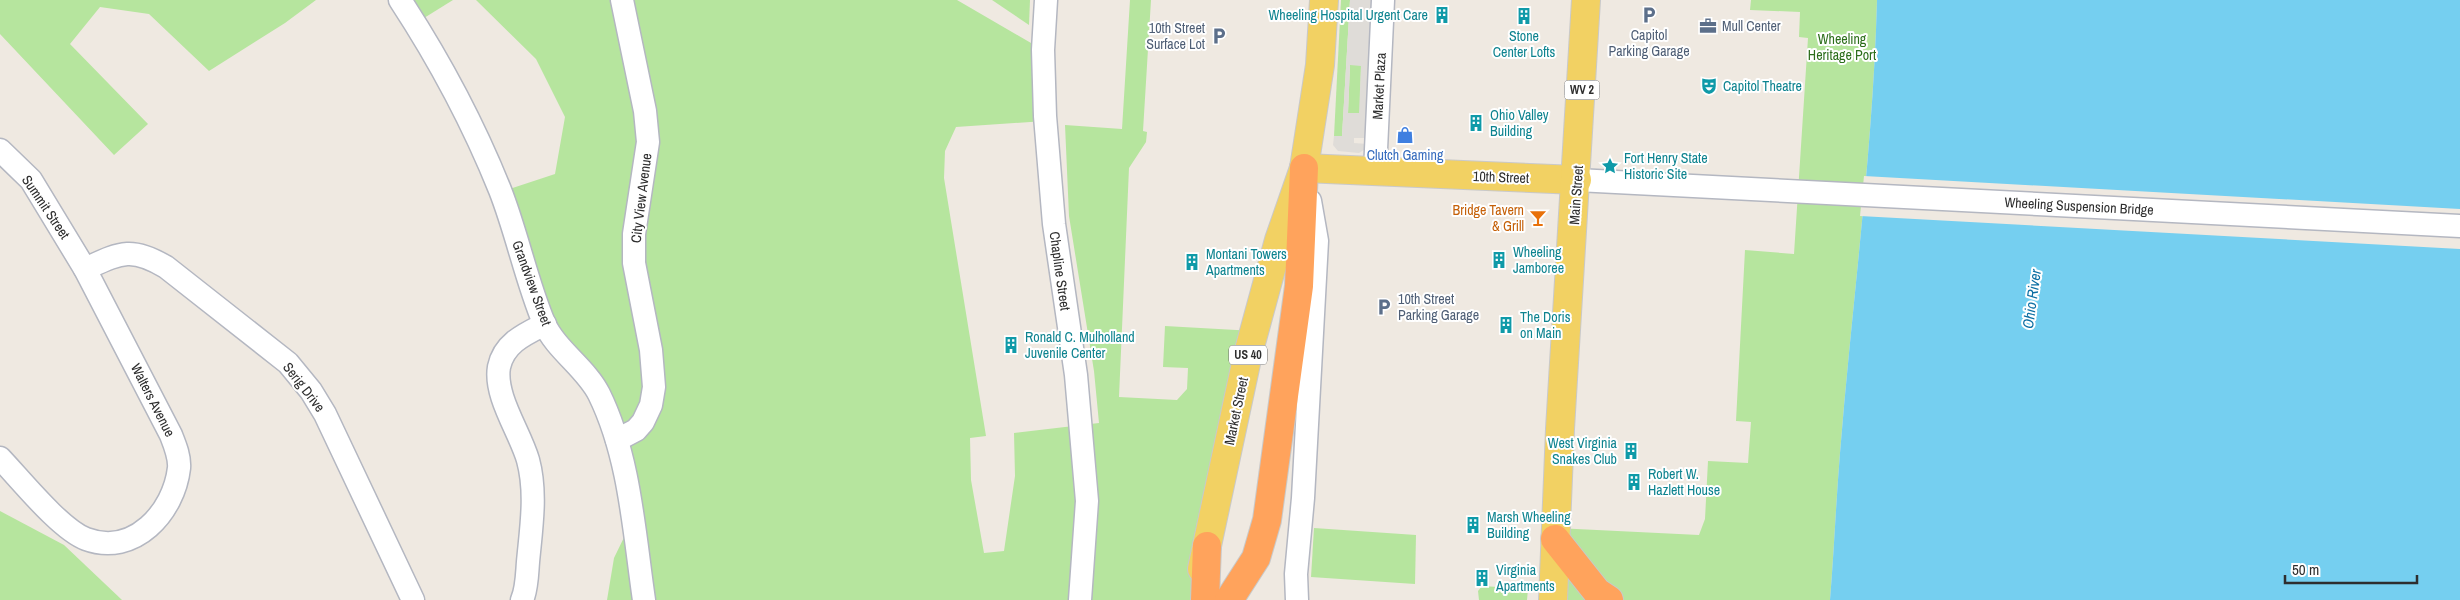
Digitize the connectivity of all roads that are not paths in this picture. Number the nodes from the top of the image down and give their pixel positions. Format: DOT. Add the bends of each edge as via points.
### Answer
graph roads {
  1 [pos="400,0"];
  2 [pos="622,0"];
  3 [pos="1046,0"];
  4 [pos="1324,0"];
  5 [pos="1383,0"];
  6 [pos="1586,0"];
  7 [pos="0,150"];
  8 [pos="1304,168"];
  9 [pos="1375,171"];
  10 [pos="1577,180"];
  11 [pos="1698,186"];
  12 [pos="2460,226"];
  13 [pos="85,269"];
  14 [pos="545,324"];
  15 [pos="617,440"];
  16 [pos="0,458"];
  17 [pos="1556,539"];
  18 [pos="1207,546"];
  19 [pos="413,600"];
  20 [pos="522,600"];
  21 [pos="644,600"];
  22 [pos="1080,600"];
  23 [pos="1196,600"];
  24 [pos="1205,600"];
  25 [pos="1229,600"];
  26 [pos="1297,600"];
  27 [pos="1553,600"];
  28 [pos="1609,600"];
  1 -- 14 [label="street, Grandview Street" via="432,49 471,120 500,192"];
  2 -- 15 [label="street, City View Avenue" via="648,142 634,254 651,350 654,387 651,405 643,422 636,430"];
  3 -- 22 [label="street, Chapline Street" via="1045,116 1054,224 1076,375 1087,501"];
  4 -- 8 [label="main road, Market Street" via="1320,65"];
  5 -- 9 [label="street, Market Plaza"];
  6 -- 10 [label="main road, Main Street / WV 2"];
  7 -- 13 [label="street, Summit Street" via="31,180"];
  8 -- 9 [label="main road, 10th Street"];
  8 -- 18 [label="main road, Market Street / US 40" via="1279,240 1248,354"];
  8 -- 25 [label="highway" via="1299,286 1267,520 1256,558"];
  8 -- 26 [label="street, Market Street" via="1317,241"];
  9 -- 10 [label="main road, 10th Street"];
  10 -- 11 [label="street, 10th Street"];
  10 -- 17 [label="main road, Main Street"];
  11 -- 12 [label="street, Wheeling Suspension Bridge"];
  13 -- 16 [label="street, Walters Avenue" via="176,448 179,467 173,495 159,518 144,532 126,540 105,543 86,539 68,528"];
  13 -- 19 [label="street, Serig Drive" via="114,256 131,253 147,256 166,267 288,363 325,414"];
  14 -- 15 [label="street, Grandview Street" via="598,392"];
  14 -- 20 [label="street" via="507,348 500,367 499,386 528,459 532,480 533,514"];
  15 -- 21 [label="street, Grandview Street" via="629,496"];
  17 -- 27 [label="main road, Main Street"];
  17 -- 28 [label="highway" via="1597,592"];
  18 -- 23 [label="main road, Market Street / US 40"];
  18 -- 24 [label="highway"];
}
